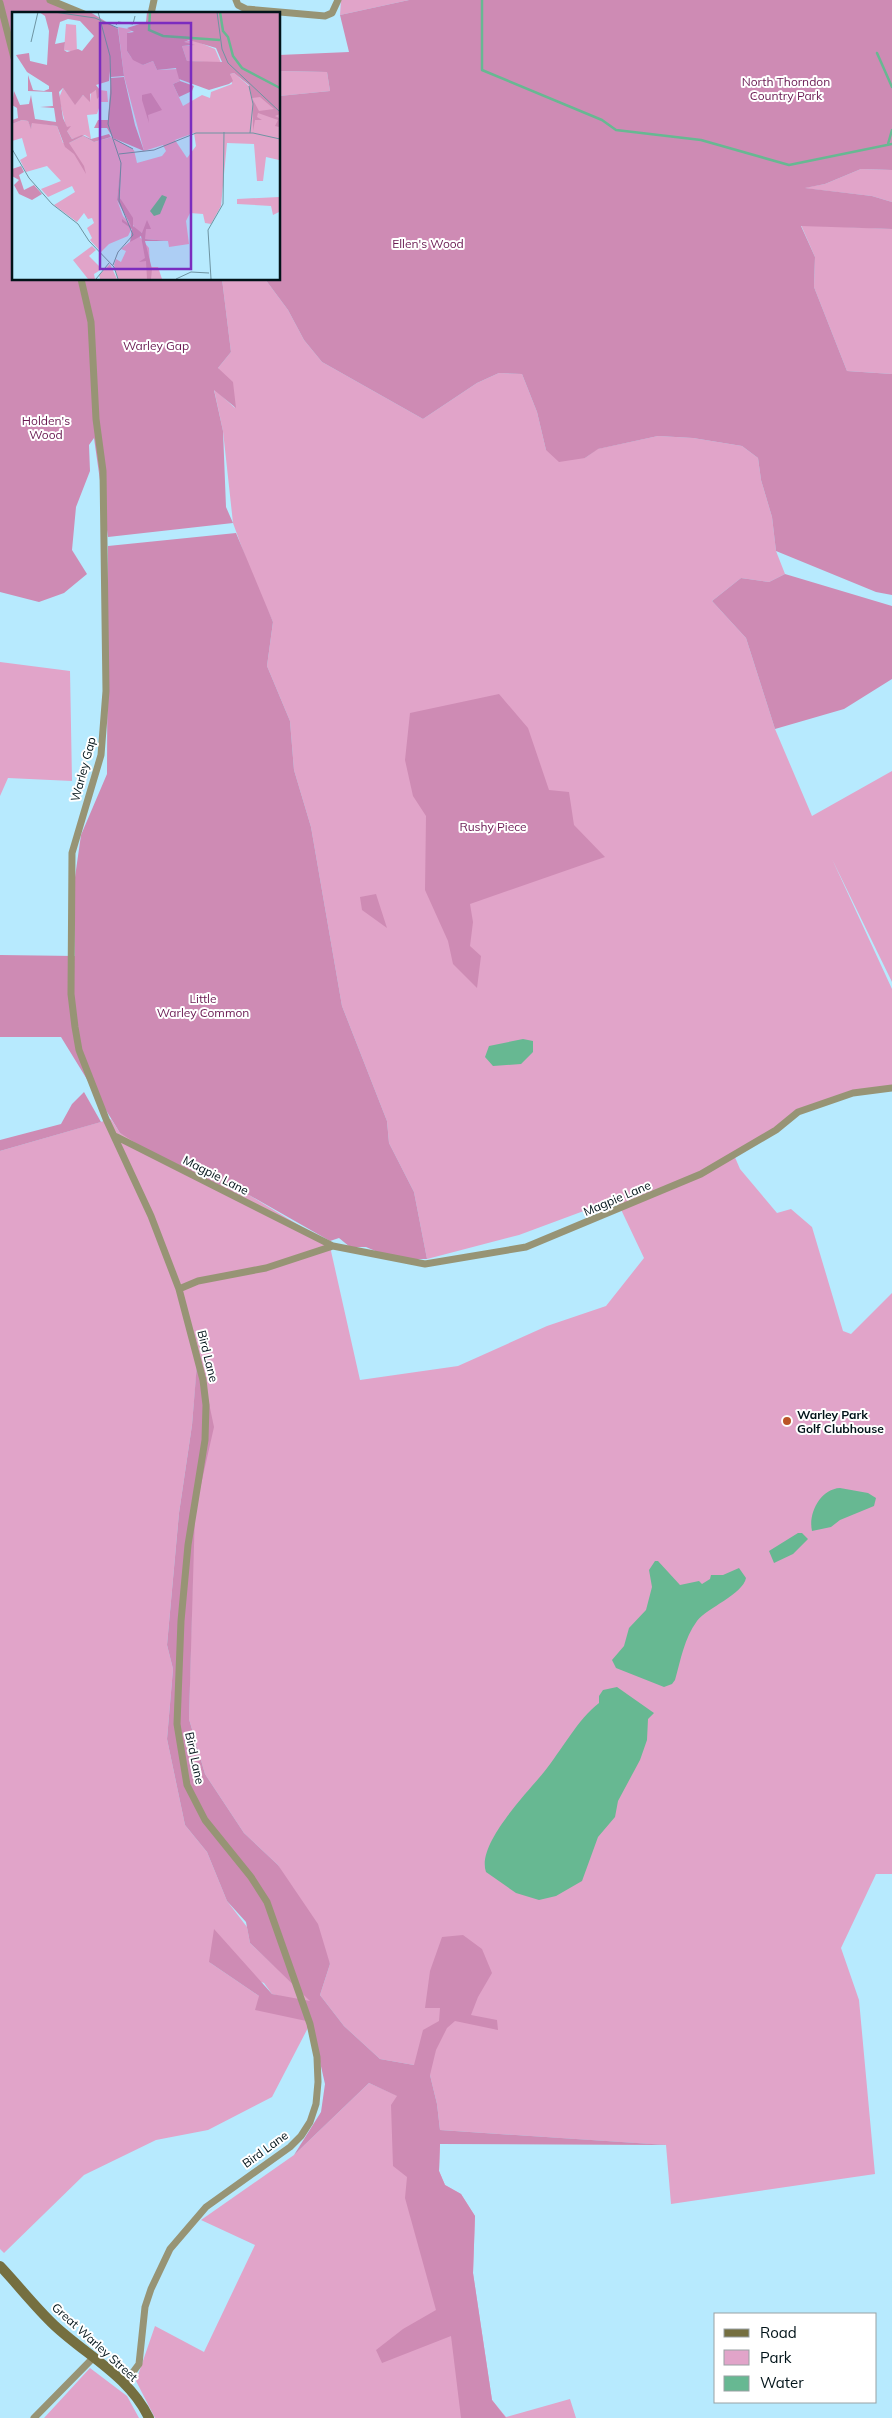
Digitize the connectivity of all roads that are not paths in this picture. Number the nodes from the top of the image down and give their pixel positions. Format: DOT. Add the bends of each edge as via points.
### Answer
graph roads {
  1 [pos="50,0"];
  2 [pos="236,0"];
  3 [pos="338,0"];
  4 [pos="0,3"];
  5 [pos="79,12"];
  6 [pos="273,12"];
  7 [pos="280,13"];
  8 [pos="12,50"];
  9 [pos="82,280"];
  10 [pos="892,1088"];
  11 [pos="116,1137"];
  12 [pos="333,1246"];
  13 [pos="179,1289"];
  14 [pos="0,2266"];
  15 [pos="94,2357"];
  16 [pos="125,2383"];
  17 [pos="34,2418"];
  18 [pos="149,2418"];
  1 -- 5 [label="street"];
  2 -- 6 [label="street" via="246,10"];
  3 -- 7 [label="street" via="332,13 326,16"];
  4 -- 8 [label="street"];
  9 -- 11 [label="street, Warley Gap" via="90,322 103,471 106,691 101,755 72,853 71,994 79,1050"];
  10 -- 12 [label="street, Magpie Lane" via="853,1092 798,1112 776,1130 701,1174 526,1247 425,1264"];
  11 -- 12 [label="street, Magpie Lane"];
  11 -- 13 [label="street, Bird Lane"];
  12 -- 13 [label="street, Magpie Lane" via="266,1268 198,1281"];
  13 -- 16 [label="street, Bird Lane" via="203,1380 206,1405 205,1440 188,1545 181,1621 177,1724 182,1756 187,1784 205,1820 251,1877 275,1919 310,2024 318,2082 316,2104 301,2136 206,2208 170,2249 146,2307 139,2364"];
  14 -- 15 [label="main road, Great Warley Street" via="55,2325"];
  15 -- 16 [label="main road, Great Warley Street"];
  15 -- 17 [label="street"];
  16 -- 18 [label="main road, Great Warley Street"];
}
